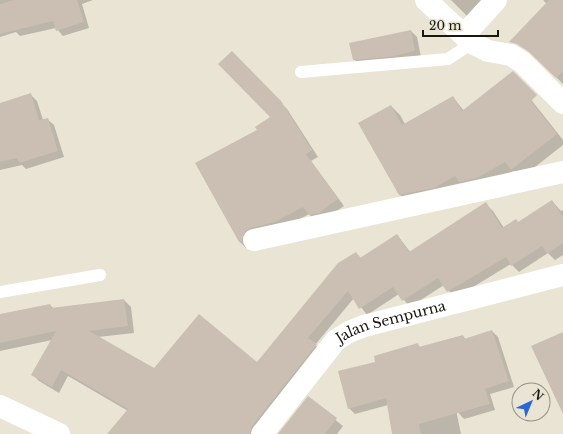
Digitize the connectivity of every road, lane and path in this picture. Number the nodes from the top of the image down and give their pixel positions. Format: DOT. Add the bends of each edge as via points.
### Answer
graph roads {
  1 [pos="426,0"];
  2 [pos="496,0"];
  3 [pos="468,39"];
  4 [pos="301,72"];
  5 [pos="563,103"];
  6 [pos="563,172"];
  7 [pos="254,240"];
  8 [pos="100,275"];
  9 [pos="563,275"];
  10 [pos="0,292"];
  11 [pos="0,406"];
  12 [pos="46,432"];
  13 [pos="262,434"];
  1 -- 3 [label="street"];
  2 -- 3 [label="street"];
  3 -- 4 [label="lane" via="448,59"];
  3 -- 5 [label="street" via="488,51 511,55 522,62"];
  6 -- 7 [label="street"];
  8 -- 10 [label="lane"];
  9 -- 13 [label="street, Jalan Sempurna" via="348,332 336,340"];
  11 -- 12 [label="street"];
}
